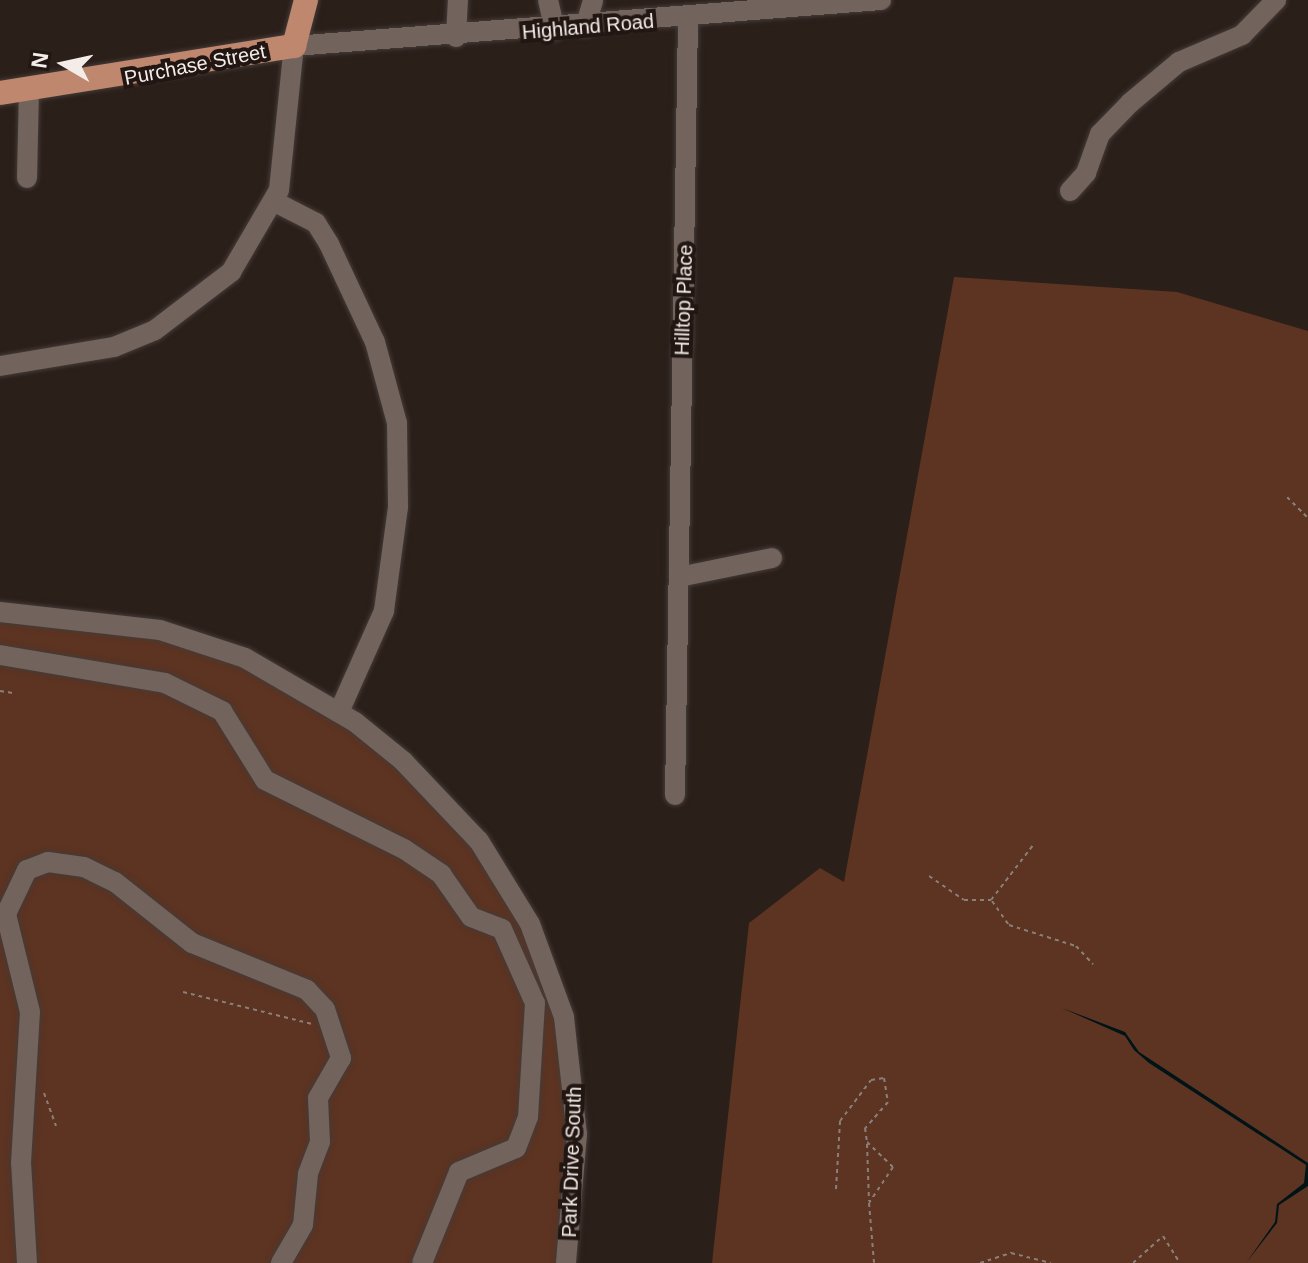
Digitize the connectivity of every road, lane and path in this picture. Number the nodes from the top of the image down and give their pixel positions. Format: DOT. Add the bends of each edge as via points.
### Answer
graph roads {
  1 [pos="306,0"];
  2 [pos="458,0"];
  3 [pos="548,0"];
  4 [pos="593,0"];
  5 [pos="881,0"];
  6 [pos="1276,0"];
  7 [pos="798,4"];
  8 [pos="688,17"];
  9 [pos="585,27"];
  10 [pos="555,30"];
  11 [pos="456,37"];
  12 [pos="294,46"];
  13 [pos="29,91"];
  14 [pos="0,93"];
  15 [pos="27,178"];
  16 [pos="1070,191"];
  17 [pos="275,202"];
  18 [pos="0,366"];
  19 [pos="1287,497"];
  20 [pos="1308,518"];
  21 [pos="772,558"];
  22 [pos="679,580"];
  23 [pos="0,612"];
  24 [pos="0,655"];
  25 [pos="0,691"];
  26 [pos="13,693"];
  27 [pos="339,712"];
  28 [pos="675,795"];
  29 [pos="1034,844"];
  30 [pos="929,876"];
  31 [pos="991,900"];
  32 [pos="1093,964"];
  33 [pos="183,992"];
  34 [pos="326,1028"];
  35 [pos="867,1142"];
  36 [pos="836,1189"];
  37 [pos="869,1203"];
  38 [pos="27,1263"];
  39 [pos="281,1263"];
  40 [pos="422,1263"];
  41 [pos="566,1263"];
  42 [pos="874,1263"];
  43 [pos="980,1263"];
  44 [pos="1050,1263"];
  45 [pos="1133,1263"];
  46 [pos="1180,1263"];
  1 -- 12 [label="main road"];
  2 -- 11 [label="street"];
  3 -- 10 [label="street"];
  4 -- 9 [label="street"];
  5 -- 7 [label="street, Highland Road"];
  6 -- 16 [label="street" via="1242,35 1179,62 1130,103 1100,134 1086,173"];
  7 -- 8 [label="street, Highland Road"];
  8 -- 9 [label="street, Highland Road"];
  8 -- 22 [label="street, Hilltop Place"];
  9 -- 10 [label="street, Highland Road"];
  10 -- 11 [label="street, Highland Road"];
  11 -- 12 [label="street, Highland Road"];
  12 -- 13 [label="main road, Purchase Street"];
  12 -- 17 [label="street"];
  13 -- 14 [label="main road, Purchase Street"];
  13 -- 15 [label="street"];
  17 -- 18 [label="street" via="231,272 155,330 80,357"];
  17 -- 27 [label="street" via="316,223 329,244 375,342 397,423 398,507 384,611"];
  19 -- 20 [label="path"];
  21 -- 22 [label="street"];
  22 -- 28 [label="street, Hilltop Place"];
  23 -- 27 [label="street, Park Drive South" via="111,621 204,642"];
  24 -- 40 [label="street" via="132,675 210,704 236,726 265,780 404,849 441,874 471,917 502,929 535,1003 528,1117 516,1148 459,1172"];
  25 -- 26 [label="path"];
  27 -- 41 [label="street, Park Drive South" via="403,761 479,841 545,961 574,1069"];
  29 -- 31 [label="path"];
  30 -- 31 [label="path" via="964,900"];
  31 -- 32 [label="path" via="1009,925 1076,946"];
  33 -- 34 [label="path"];
  35 -- 36 [label="path" via="869,1120 888,1102 879,1076 840,1121"];
  35 -- 37 [label="path"];
  35 -- 37 [label="path" via="893,1167"];
  37 -- 42 [label="path"];
  38 -- 39 [label="street" via="21,1163 30,1012 6,914 27,870 48,862 84,867 115,882 192,943 307,990 325,1009 341,1058 318,1098 320,1142 308,1174 303,1225"];
  43 -- 44 [label="path" via="1011,1253"];
  45 -- 46 [label="path" via="1163,1236"];
}
